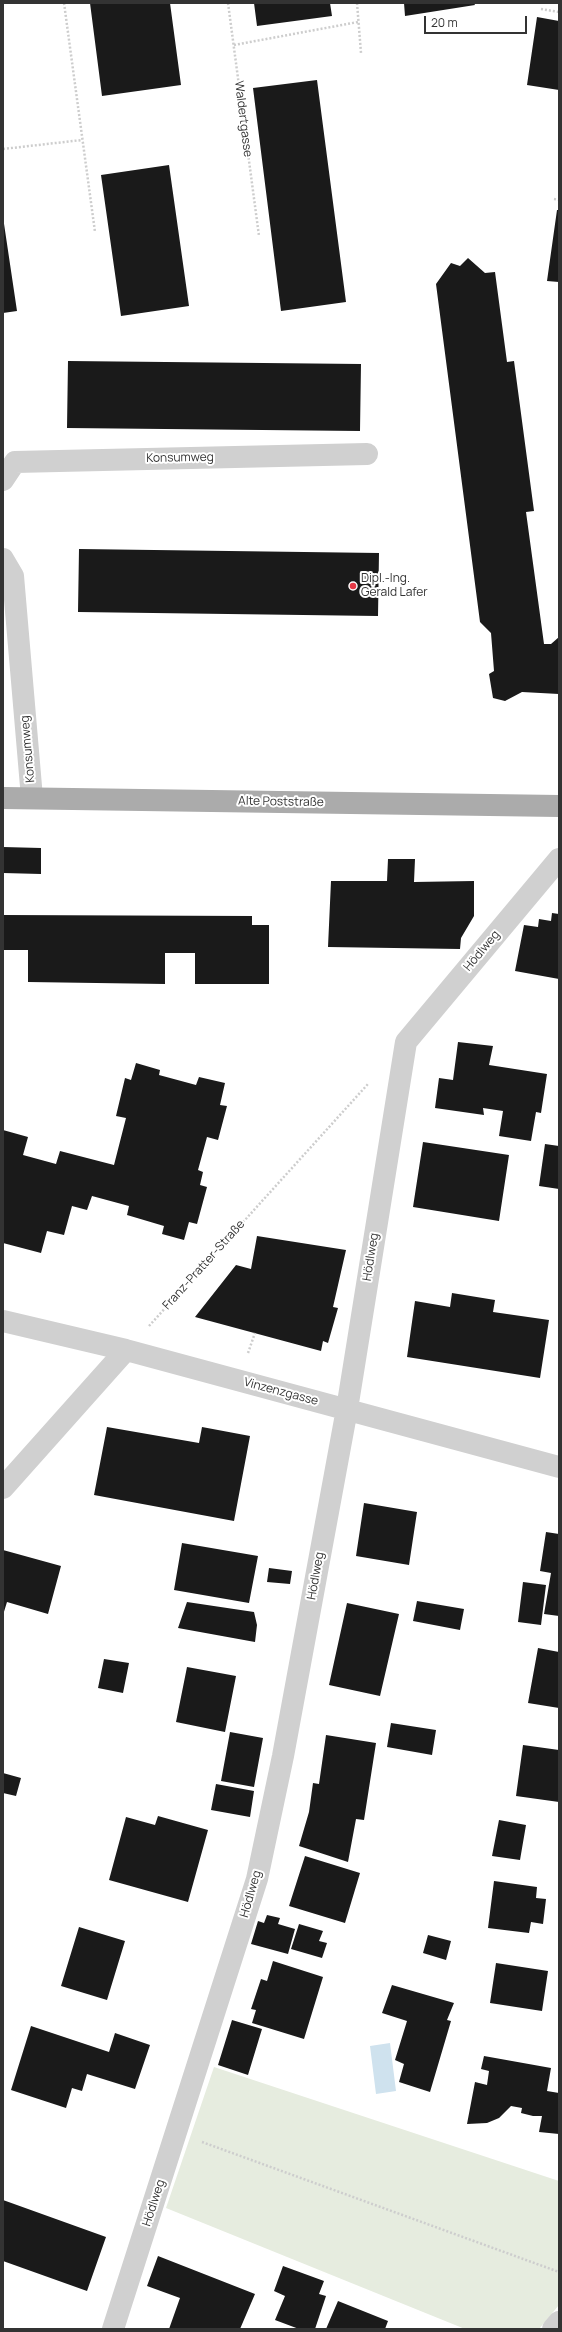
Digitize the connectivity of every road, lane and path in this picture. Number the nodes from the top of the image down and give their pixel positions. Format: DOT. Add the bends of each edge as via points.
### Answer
graph roads {
  1 [pos="64,3"];
  2 [pos="228,3"];
  3 [pos="357,3"];
  4 [pos="541,9"];
  5 [pos="559,12"];
  6 [pos="358,22"];
  7 [pos="234,45"];
  8 [pos="361,53"];
  9 [pos="82,140"];
  10 [pos="3,149"];
  11 [pos="554,199"];
  12 [pos="559,200"];
  13 [pos="95,232"];
  14 [pos="258,236"];
  15 [pos="367,454"];
  16 [pos="3,480"];
  17 [pos="3,559"];
  18 [pos="3,798"];
  19 [pos="32,798"];
  20 [pos="559,806"];
  21 [pos="559,858"];
  22 [pos="369,1083"];
  23 [pos="3,1320"];
  24 [pos="126,1350"];
  25 [pos="347,1409"];
  26 [pos="559,1466"];
  27 [pos="3,1488"];
  28 [pos="177,2133"];
  29 [pos="559,2272"];
  30 [pos="559,2322"];
  31 [pos="113,2329"];
  32 [pos="553,2329"];
  1 -- 9 [label="path"];
  2 -- 7 [label="path, Waldertgasse"];
  3 -- 6 [label="path"];
  4 -- 5 [label="path"];
  6 -- 7 [label="path"];
  6 -- 8 [label="path"];
  7 -- 14 [label="path, Waldertgasse"];
  9 -- 10 [label="path"];
  9 -- 13 [label="path"];
  11 -- 12 [label="path"];
  15 -- 16 [label="street, Konsumweg" via="15,462"];
  17 -- 19 [label="street, Konsumweg" via="13,576"];
  18 -- 19 [label="main road, Alte Poststraße"];
  19 -- 20 [label="main road, Alte Poststraße"];
  21 -- 25 [label="street, Hödlweg" via="406,1042"];
  22 -- 24 [label="path, Franz-Pratter-Straße"];
  23 -- 24 [label="street, Vinzenzgasse"];
  24 -- 25 [label="street, Vinzenzgasse"];
  24 -- 27 [label="street"];
  25 -- 26 [label="street, Vinzenzgasse"];
  25 -- 28 [label="street, Hödlweg" via="283,1756 257,1879"];
  28 -- 29 [label="path"];
  28 -- 31 [label="street, Hödlweg"];
  30 -- 32 [label="street"];
}
